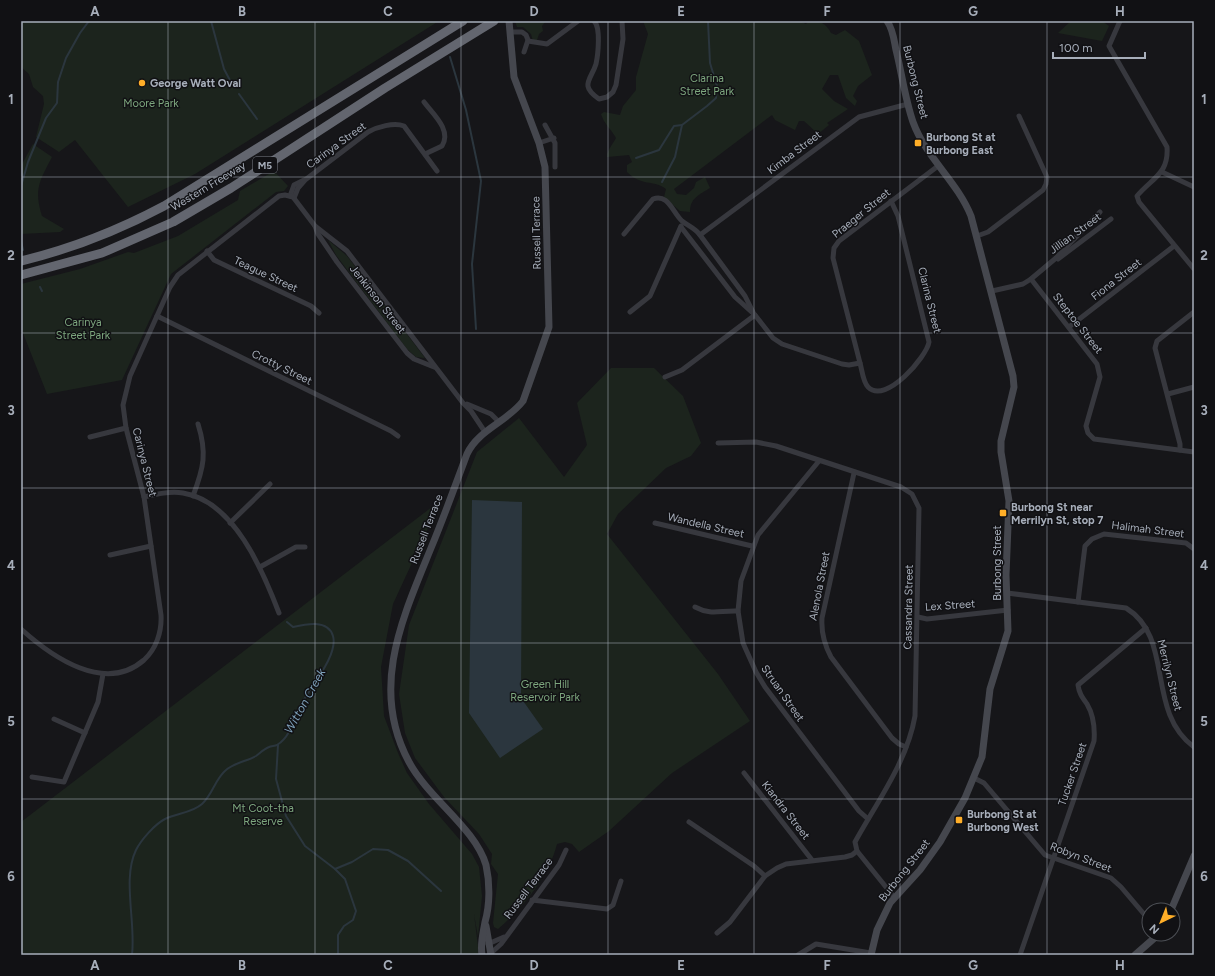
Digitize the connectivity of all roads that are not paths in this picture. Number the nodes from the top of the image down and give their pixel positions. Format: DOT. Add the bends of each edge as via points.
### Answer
graph roads {
  1 [pos="463,21"];
  2 [pos="494,21"];
  3 [pos="509,21"];
  4 [pos="578,21"];
  5 [pos="594,21"];
  6 [pos="622,21"];
  7 [pos="887,21"];
  8 [pos="1120,21"];
  9 [pos="511,32"];
  10 [pos="528,41"];
  11 [pos="524,52"];
  12 [pos="424,102"];
  13 [pos="908,104"];
  14 [pos="1019,116"];
  15 [pos="545,125"];
  16 [pos="554,138"];
  17 [pos="539,143"];
  18 [pos="425,154"];
  19 [pos="938,166"];
  20 [pos="555,167"];
  21 [pos="437,171"];
  22 [pos="1162,172"];
  23 [pos="1194,187"];
  24 [pos="292,197"];
  25 [pos="891,201"];
  26 [pos="1100,212"];
  27 [pos="1111,219"];
  28 [pos="682,224"];
  29 [pos="315,226"];
  30 [pos="624,234"];
  31 [pos="700,235"];
  32 [pos="978,236"];
  33 [pos="1174,246"];
  34 [pos="207,251"];
  35 [pos="21,261"];
  36 [pos="1051,262"];
  37 [pos="1194,269"];
  38 [pos="21,275"];
  39 [pos="1031,279"];
  40 [pos="992,292"];
  41 [pos="630,312"];
  42 [pos="1194,312"];
  43 [pos="319,313"];
  44 [pos="755,315"];
  45 [pos="157,316"];
  46 [pos="1069,328"];
  47 [pos="860,363"];
  48 [pos="438,370"];
  49 [pos="665,377"];
  50 [pos="1194,387"];
  51 [pos="1168,394"];
  52 [pos="457,396"];
  53 [pos="499,422"];
  54 [pos="198,424"];
  55 [pos="126,428"];
  56 [pos="485,432"];
  57 [pos="398,436"];
  58 [pos="90,437"];
  59 [pos="718,443"];
  60 [pos="1180,450"];
  61 [pos="1194,452"];
  62 [pos="819,461"];
  63 [pos="854,473"];
  64 [pos="270,484"];
  65 [pos="193,496"];
  66 [pos="144,497"];
  67 [pos="230,523"];
  68 [pos="655,523"];
  69 [pos="151,546"];
  70 [pos="752,546"];
  71 [pos="306,547"];
  72 [pos="1194,549"];
  73 [pos="110,555"];
  74 [pos="260,567"];
  75 [pos="1007,593"];
  76 [pos="1078,602"];
  77 [pos="695,607"];
  78 [pos="1008,610"];
  79 [pos="738,611"];
  80 [pos="279,613"];
  81 [pos="918,617"];
  82 [pos="1146,628"];
  83 [pos="21,630"];
  84 [pos="103,674"];
  85 [pos="54,719"];
  86 [pos="85,733"];
  87 [pos="906,747"];
  88 [pos="1194,747"];
  89 [pos="744,773"];
  90 [pos="32,777"];
  91 [pos="974,778"];
  92 [pos="868,819"];
  93 [pos="689,822"];
  94 [pos="566,850"];
  95 [pos="857,851"];
  96 [pos="1194,856"];
  97 [pos="1053,858"];
  98 [pos="812,860"];
  99 [pos="765,876"];
  100 [pos="621,881"];
  101 [pos="894,897"];
  102 [pos="532,900"];
  103 [pos="1174,902"];
  104 [pos="1141,911"];
  105 [pos="486,922"];
  106 [pos="717,933"];
  107 [pos="504,937"];
  108 [pos="1150,942"];
  109 [pos="488,944"];
  110 [pos="871,954"];
  111 [pos="487,955"];
  112 [pos="798,955"];
  113 [pos="1020,955"];
  114 [pos="1135,955"];
  1 -- 35 [label="highway, Western Freeway / M5" via="139,220 85,242"];
  2 -- 38 [label="highway, Western Freeway / M5" via="173,222 102,253"];
  3 -- 9 [label="main road, Russell Terrace"];
  4 -- 10 [label="street" via="547,44"];
  5 -- 6 [label="street" via="599,32 596,64 589,76 588,87 590,93 599,99 607,97 616,85 623,39"];
  7 -- 13 [label="main road, Burbong Street"];
  8 -- 22 [label="street" via="1109,46 1167,146 1168,157"];
  9 -- 10 [label="street" via="523,32"];
  9 -- 17 [label="main road, Russell Terrace" via="514,77"];
  10 -- 11 [label="street"];
  12 -- 18 [label="street" via="445,134 440,147"];
  13 -- 19 [label="main road, Burbong Street" via="919,136"];
  13 -- 31 [label="street, Kimba Street" via="859,117"];
  14 -- 32 [label="street" via="1047,177 1046,184 1043,190 988,232"];
  15 -- 16 [label="street"];
  16 -- 17 [label="street"];
  16 -- 20 [label="street" via="557,149"];
  17 -- 53 [label="main road, Russell Terrace" via="546,189 549,327 522,401"];
  18 -- 21 [label="street"];
  18 -- 24 [label="street, Carinya Street" via="403,126 379,127 368,132 305,180 294,185"];
  19 -- 25 [label="street, Praeger Street"];
  19 -- 32 [label="main road, Burbong Street" via="964,200"];
  22 -- 23 [label="street"];
  22 -- 33 [label="street" via="1137,196"];
  24 -- 29 [label="street, Jenkinson Street"];
  24 -- 34 [label="street, Carinya Street" via="277,197"];
  25 -- 47 [label="street, Praeger Street" via="839,241 833,252"];
  25 -- 47 [label="street, Clarina Street" via="898,216 929,344 900,381 885,390 876,391 868,387"];
  26 -- 36 [label="street, Jillian Street"];
  27 -- 36 [label="street, Jillian Street" via="1066,254"];
  28 -- 30 [label="street" via="668,203 658,198 652,200"];
  28 -- 31 [label="street" via="694,228"];
  28 -- 41 [label="street" via="650,296"];
  28 -- 44 [label="street" via="735,297"];
  29 -- 48 [label="street, Jenkinson Street" via="347,251"];
  29 -- 48 [label="street, Jenkinson Street" via="337,262 407,353"];
  31 -- 44 [label="street" via="745,296"];
  32 -- 40 [label="main road, Burbong Street"];
  33 -- 37 [label="street"];
  33 -- 46 [label="street, Fiona Street"];
  34 -- 43 [label="street, Teague Street" via="214,260 311,306"];
  34 -- 45 [label="street, Carinya Street" via="178,275"];
  36 -- 39 [label="street, Jillian Street"];
  39 -- 40 [label="street" via="1021,285"];
  39 -- 46 [label="street, Steptoe Street"];
  40 -- 75 [label="main road, Burbong Street" via="1014,387 1001,441 1009,501"];
  42 -- 51 [label="street" via="1157,341 1155,348"];
  44 -- 47 [label="street" via="772,338 782,344 844,365"];
  44 -- 49 [label="street" via="682,370"];
  45 -- 55 [label="street, Carinya Street" via="125,392 123,405"];
  45 -- 57 [label="street, Crotty Street"];
  46 -- 60 [label="street, Steptoe Street" via="1097,364 1100,377 1086,426 1088,433 1094,439"];
  48 -- 52 [label="street, Jenkinson Street"];
  50 -- 51 [label="street"];
  51 -- 60 [label="street" via="1181,445"];
  52 -- 53 [label="street, Jenkinson Street" via="469,405 492,414"];
  52 -- 56 [label="street, Jenkinson Street"];
  53 -- 56 [label="main road, Russell Terrace"];
  54 -- 65 [label="street" via="204,455"];
  55 -- 58 [label="street"];
  55 -- 66 [label="street, Carinya Street"];
  56 -- 105 [label="main road, Russell Terrace" via="466,454 406,610 393,656 390,688 396,726 408,761 428,791 472,838 483,857 489,882"];
  59 -- 62 [label="street, Cassandra Street" via="756,442"];
  60 -- 61 [label="street, Steptoe Street"];
  62 -- 63 [label="street, Cassandra Street"];
  62 -- 70 [label="street, Struan Street" via="768,521"];
  63 -- 81 [label="street, Cassandra Street" via="901,487 912,494 920,508"];
  63 -- 87 [label="street, Alenola Street" via="821,630 824,645 831,657 892,738"];
  64 -- 67 [label="street"];
  65 -- 66 [label="street" via="175,492"];
  65 -- 67 [label="street" via="213,506"];
  66 -- 69 [label="street, Carinya Street"];
  67 -- 74 [label="street"];
  68 -- 70 [label="street, Wandella Street"];
  69 -- 73 [label="street"];
  69 -- 84 [label="street, Carinya Street" via="161,615 159,635 150,653 140,662 120,672"];
  70 -- 79 [label="street, Struan Street" via="741,581"];
  71 -- 74 [label="street" via="296,547"];
  72 -- 76 [label="street, Halimah Street" via="1186,543 1104,534 1092,539 1085,546"];
  74 -- 80 [label="street"];
  75 -- 76 [label="street, Merrilyn Street"];
  75 -- 78 [label="main road, Burbong Street"];
  76 -- 82 [label="street, Merrilyn Street" via="1126,608 1136,614"];
  77 -- 79 [label="street" via="713,614"];
  78 -- 81 [label="street, Lex Street" via="927,619"];
  78 -- 91 [label="main road, Burbong Street" via="1008,631 990,689 982,756"];
  79 -- 92 [label="street, Struan Street" via="743,643 765,687 859,811"];
  81 -- 87 [label="street, Cassandra Street" via="915,716"];
  82 -- 88 [label="street, Merrilyn Street" via="1152,640 1166,708 1179,733"];
  82 -- 97 [label="street, Tucker Street" via="1078,685 1079,693 1088,706 1096,727 1094,741"];
  83 -- 84 [label="street, Carinya Street" via="66,661"];
  84 -- 86 [label="street" via="100,697"];
  85 -- 86 [label="street"];
  86 -- 90 [label="street" via="64,782"];
  87 -- 92 [label="street, Cassandra Street"];
  89 -- 98 [label="street, Kiandra Street"];
  91 -- 97 [label="street, Robyn Street" via="984,783 1044,855"];
  91 -- 101 [label="main road, Burbong Street" via="940,842 920,870"];
  92 -- 95 [label="street, Cassandra Street" via="855,842"];
  93 -- 99 [label="street"];
  94 -- 102 [label="street, Russell Terrace" via="561,862"];
  95 -- 98 [label="street" via="845,857"];
  95 -- 101 [label="street"];
  96 -- 103 [label="main road"];
  97 -- 104 [label="street, Robyn Street" via="1111,878"];
  97 -- 113 [label="street, Tucker Street"];
  98 -- 99 [label="street" via="786,864"];
  99 -- 106 [label="street" via="730,922"];
  100 -- 102 [label="street" via="613,905 607,909"];
  101 -- 110 [label="main road, Burbong Street" via="879,923"];
  102 -- 107 [label="street, Russell Terrace"];
  105 -- 109 [label="main road, Russell Terrace"];
  105 -- 111 [label="main road, Russell Terrace" via="482,936"];
  107 -- 109 [label="street, Russell Terrace"];
  107 -- 111 [label="street, Russell Terrace" via="500,945"];
  108 -- 114 [label="main road"];
  109 -- 111 [label="main road" via="484,948"];
  110 -- 112 [label="street" via="816,944"];
}
